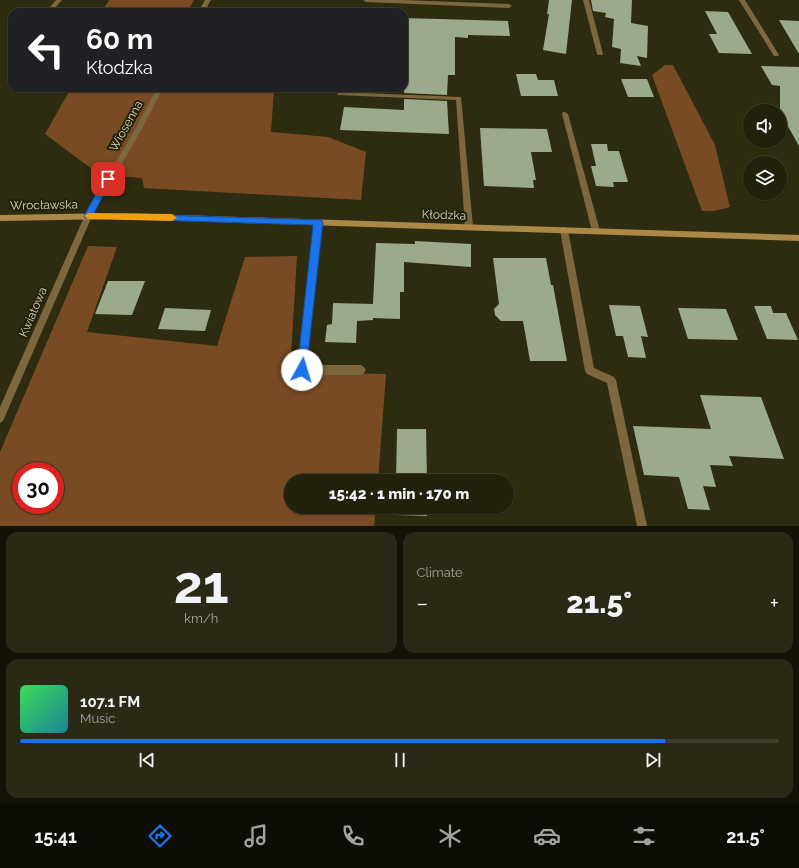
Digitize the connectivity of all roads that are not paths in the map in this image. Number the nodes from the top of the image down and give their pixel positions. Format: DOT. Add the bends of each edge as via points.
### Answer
graph roads {
  1 [pos="59,0"];
  2 [pos="366,0"];
  3 [pos="586,0"];
  4 [pos="742,0"];
  5 [pos="509,6"];
  6 [pos="53,8"];
  7 [pos="600,54"];
  8 [pos="776,55"];
  9 [pos="158,92"];
  10 [pos="340,94"];
  11 [pos="565,114"];
  12 [pos="88,216"];
  13 [pos="0,218"];
  14 [pos="318,222"];
  15 [pos="469,227"];
  16 [pos="564,230"];
  17 [pos="596,231"];
  18 [pos="799,238"];
  19 [pos="361,370"];
  20 [pos="0,418"];
  21 [pos="642,526"];
  1 -- 6 [label="street"];
  2 -- 5 [label="street"];
  3 -- 7 [label="street"];
  4 -- 8 [label="street"];
  9 -- 12 [label="street, Wiosenna"];
  10 -- 15 [label="street" via="459,98"];
  11 -- 17 [label="street"];
  12 -- 13 [label="main road, Wrocławska"];
  12 -- 14 [label="main road, Kłodzka"];
  12 -- 20 [label="street, Kwiatowa"];
  14 -- 15 [label="main road, Kłodzka"];
  14 -- 19 [label="street" via="302,370"];
  15 -- 16 [label="main road, Kłodzka"];
  16 -- 17 [label="main road, Kłodzka"];
  16 -- 21 [label="street" via="590,371 611,380"];
  17 -- 18 [label="main road, Kłodzka"];
}
